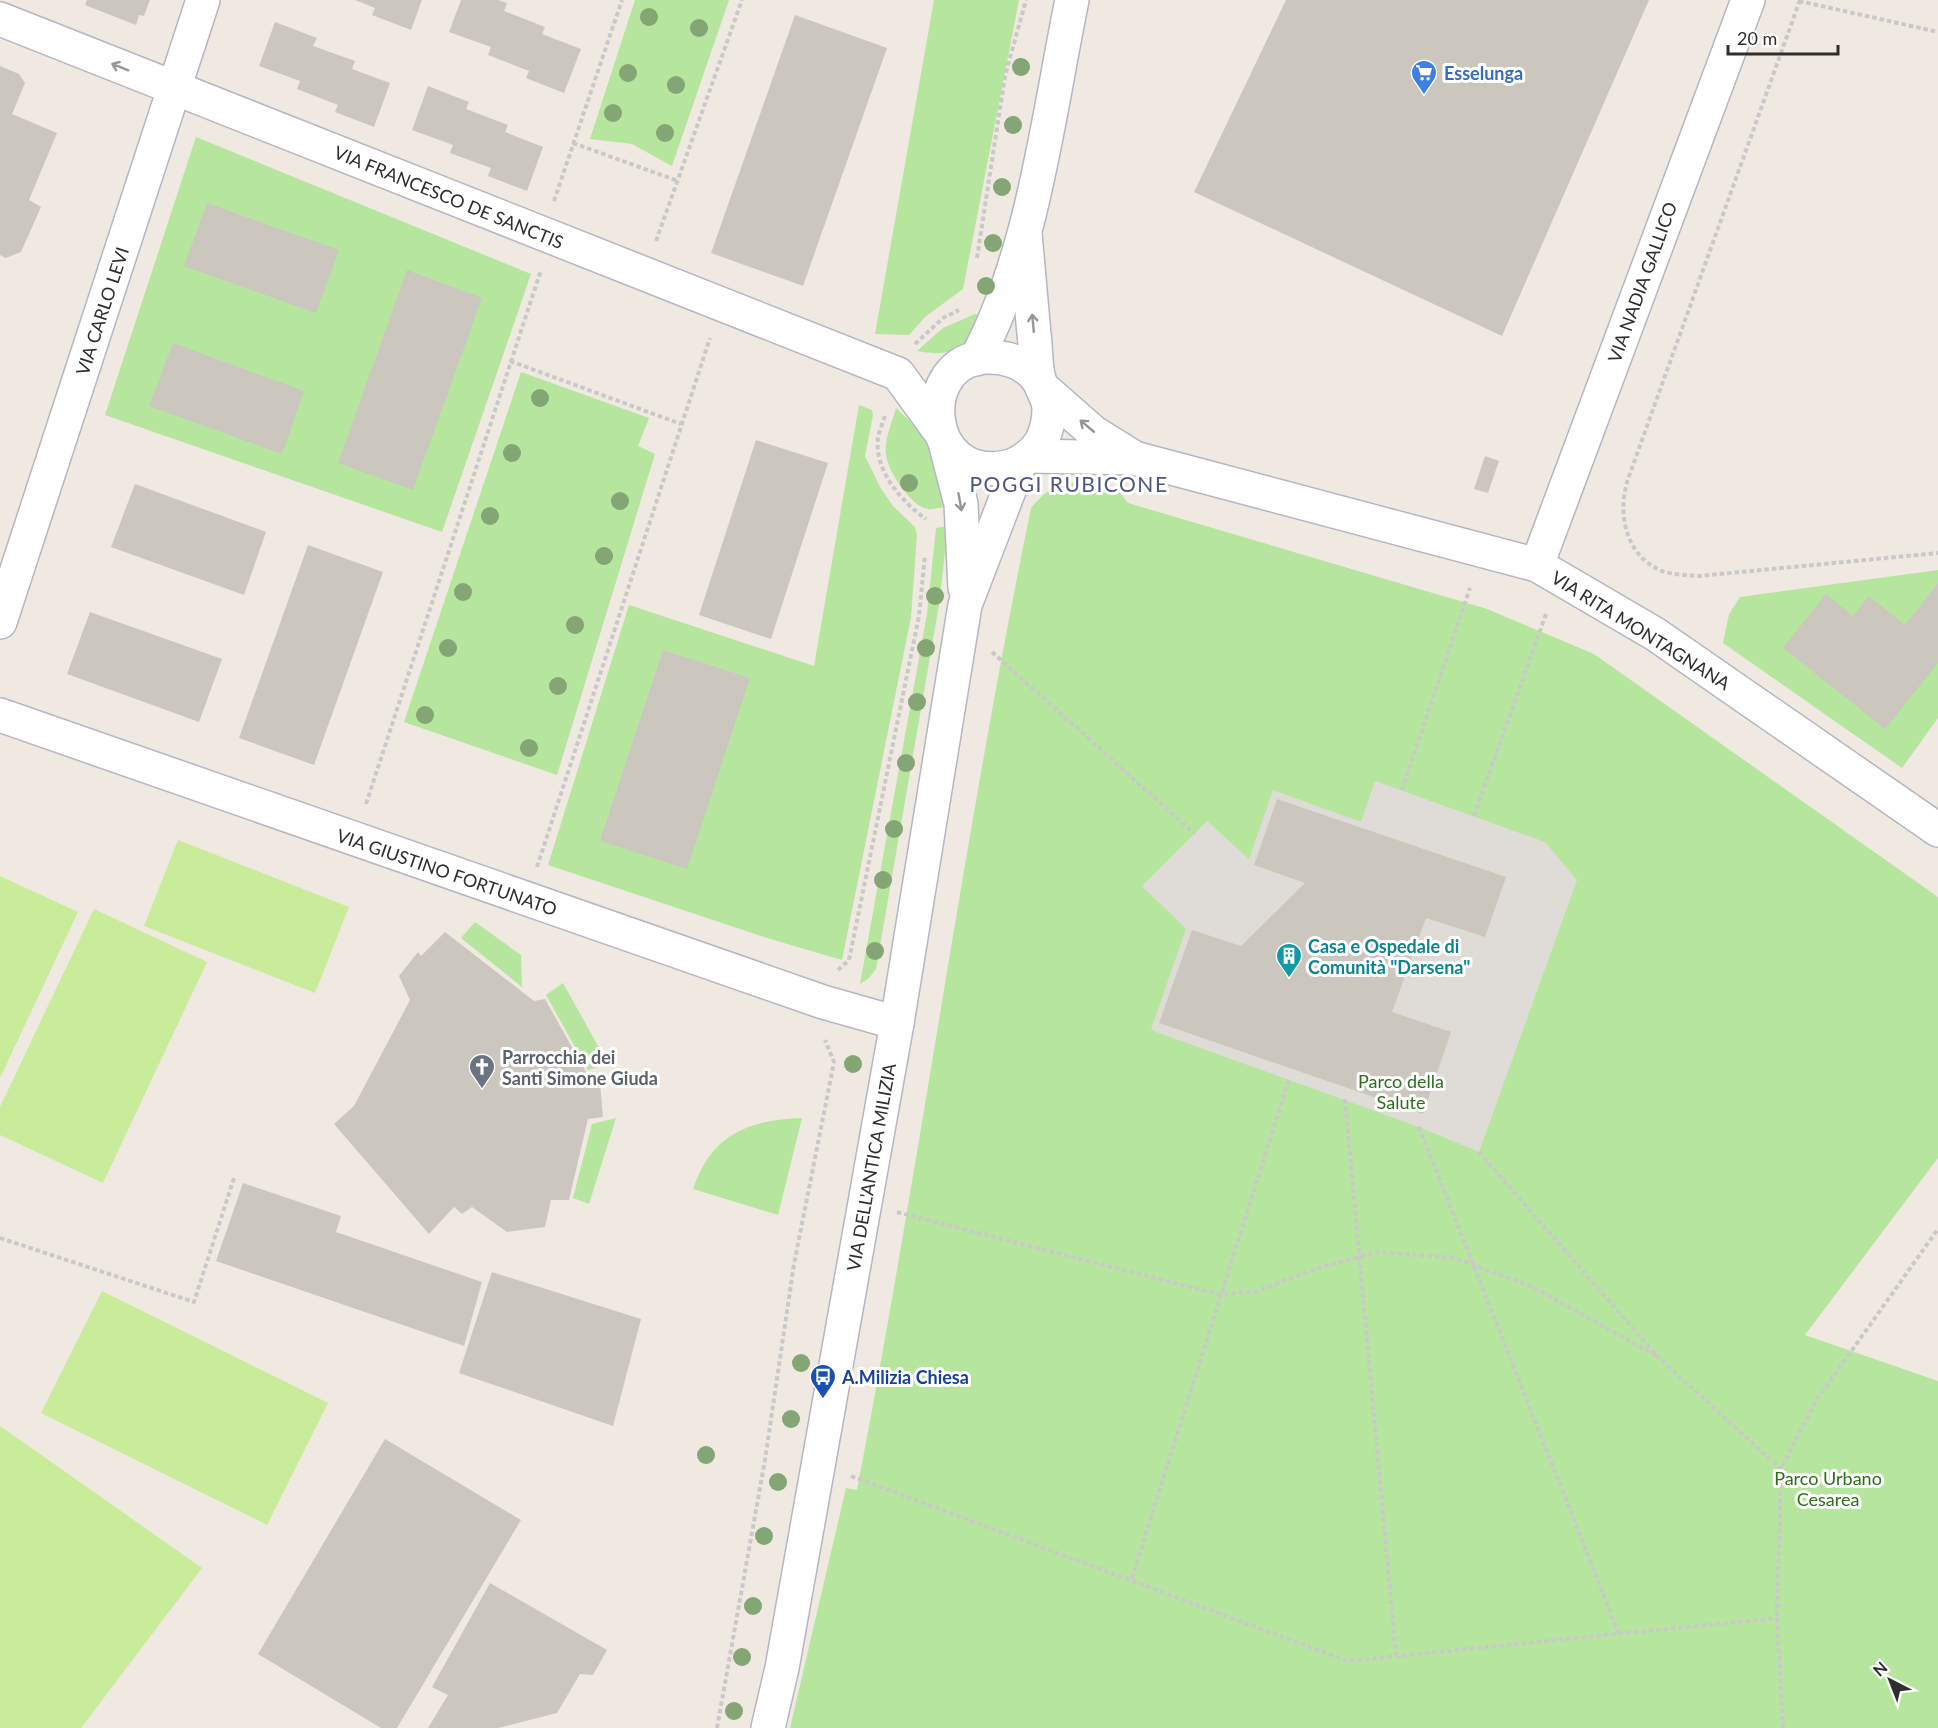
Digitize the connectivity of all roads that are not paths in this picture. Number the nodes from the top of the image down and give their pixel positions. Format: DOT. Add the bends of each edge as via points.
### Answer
graph roads {
  1 [pos="203,0"];
  2 [pos="1072,0"];
  3 [pos="1748,0"];
  4 [pos="0,19"];
  5 [pos="174,89"];
  6 [pos="1025,234"];
  7 [pos="970,361"];
  8 [pos="898,374"];
  9 [pos="1041,385"];
  10 [pos="942,437"];
  11 [pos="1134,458"];
  12 [pos="1024,459"];
  13 [pos="1537,565"];
  14 [pos="965,604"];
  15 [pos="0,622"];
  16 [pos="0,715"];
  17 [pos="1938,830"];
  18 [pos="897,1023"];
  19 [pos="768,1728"];
  1 -- 5 [label="street, VIA CARLO LEVI"];
  2 -- 6 [label="street"];
  3 -- 13 [label="street, VIA NADIA GALLICO"];
  5 -- 4 [label="street, VIA FRANCESCO DE SANCTIS, one-way"];
  5 -- 8 [label="street, VIA FRANCESCO DE SANCTIS"];
  5 -- 15 [label="street, VIA CARLO LEVI"];
  6 -- 7 [label="street" via="992,330"];
  9 -- 6 [label="street, one-way"];
  7 -- 8 [label="street"];
  7 -- 9 [label="street" via="1001,357 1019,362"];
  7 -- 10 [label="street" via="950,376 940,392 936,410"];
  8 -- 10 [label="street"];
  11 -- 9 [label="street, VIA RITA MONTAGNANA, one-way" via="1093,432"];
  9 -- 12 [label="street" via="1049,406 1048,426 1041,443"];
  10 -- 12 [label="street" via="959,459 976,467 994,470"];
  10 -- 14 [label="street, VIA DELL'ANTICA MILIZIA, one-way" via="961,504"];
  11 -- 12 [label="street, VIA RITA MONTAGNANA"];
  11 -- 13 [label="street, VIA RITA MONTAGNANA"];
  12 -- 14 [label="street, VIA DELL'ANTICA MILIZIA"];
  13 -- 17 [label="street, VIA RITA MONTAGNANA" via="1655,634"];
  14 -- 18 [label="street, VIA DELL'ANTICA MILIZIA"];
  16 -- 18 [label="street, VIA GIUSTINO FORTUNATO" via="790,991"];
  18 -- 19 [label="street, VIA DELL'ANTICA MILIZIA"];
}
